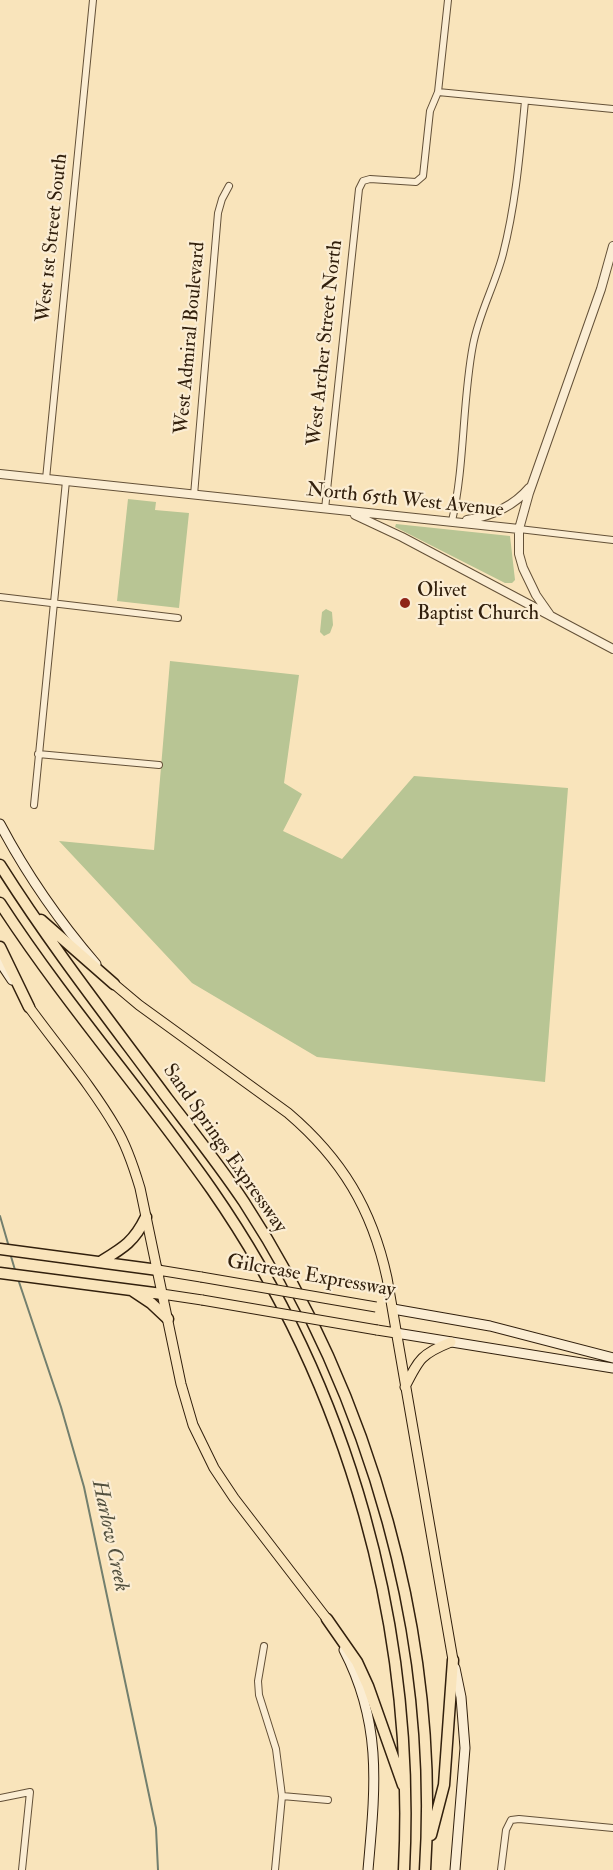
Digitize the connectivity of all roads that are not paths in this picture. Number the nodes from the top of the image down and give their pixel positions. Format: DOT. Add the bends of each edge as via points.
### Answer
graph roads {
  1 [pos="93,0"];
  2 [pos="448,0"];
  3 [pos="438,92"];
  4 [pos="525,100"];
  5 [pos="613,109"];
  6 [pos="229,186"];
  7 [pos="613,246"];
  8 [pos="0,474"];
  9 [pos="46,479"];
  10 [pos="66,481"];
  11 [pos="532,484"];
  12 [pos="194,495"];
  13 [pos="325,509"];
  14 [pos="348,512"];
  15 [pos="452,521"];
  16 [pos="519,529"];
  17 [pos="613,540"];
  18 [pos="0,597"];
  19 [pos="53,603"];
  20 [pos="549,615"];
  21 [pos="178,618"];
  22 [pos="613,649"];
  23 [pos="38,754"];
  24 [pos="159,765"];
  25 [pos="34,805"];
  26 [pos="0,824"];
  27 [pos="0,865"];
  28 [pos="0,903"];
  29 [pos="27,908"];
  30 [pos="0,947"];
  31 [pos="0,962"];
  32 [pos="114,984"];
  33 [pos="29,1007"];
  34 [pos="146,1217"];
  35 [pos="0,1250"];
  36 [pos="100,1262"];
  37 [pos="158,1270"];
  38 [pos="0,1273"];
  39 [pos="131,1289"];
  40 [pos="162,1294"];
  41 [pos="393,1309"];
  42 [pos="168,1319"];
  43 [pos="396,1333"];
  44 [pos="451,1342"];
  45 [pos="613,1358"];
  46 [pos="613,1368"];
  47 [pos="405,1388"];
  48 [pos="327,1619"];
  49 [pos="264,1646"];
  50 [pos="453,1660"];
  51 [pos="406,1794"];
  52 [pos="282,1796"];
  53 [pos="0,1798"];
  54 [pos="328,1800"];
  55 [pos="613,1828"];
  56 [pos="426,1856"];
  57 [pos="22,1870"];
  58 [pos="275,1870"];
  59 [pos="368,1870"];
  60 [pos="404,1870"];
  61 [pos="425,1870"];
  62 [pos="455,1870"];
  63 [pos="501,1870"];
  1 -- 9 [label="street, West 1st Street South"];
  2 -- 3 [label="street"];
  3 -- 4 [label="street"];
  3 -- 13 [label="street, West Archer Street North" via="430,111 422,180 370,178 363,181 358,196"];
  4 -- 5 [label="street"];
  4 -- 15 [label="street" via="511,222 469,364"];
  6 -- 12 [label="street, West Admiral Boulevard" via="218,213"];
  7 -- 11 [label="street"];
  8 -- 9 [label="street, North 65th West Avenue"];
  9 -- 10 [label="street, North 65th West Avenue"];
  10 -- 12 [label="street, North 65th West Avenue"];
  10 -- 19 [label="street"];
  11 -- 15 [label="street" via="518,500 502,509 480,518"];
  11 -- 16 [label="street"];
  12 -- 13 [label="street, North 65th West Avenue"];
  13 -- 14 [label="street, North 65th West Avenue"];
  14 -- 15 [label="street, North 65th West Avenue"];
  14 -- 20 [label="street"];
  15 -- 16 [label="street, North 65th West Avenue"];
  16 -- 17 [label="street, North 65th West Avenue"];
  16 -- 20 [label="street" via="523,568"];
  18 -- 19 [label="street"];
  19 -- 21 [label="street"];
  19 -- 23 [label="street"];
  20 -- 22 [label="street"];
  23 -- 24 [label="street"];
  23 -- 25 [label="street"];
  26 -- 32 [label="main road" via="56,915"];
  27 -- 29 [label="highway, Sand Springs Expressway"];
  28 -- 51 [label="highway, Sand Springs Expressway" via="213,1192 253,1255 308,1359 355,1481 382,1584 399,1689"];
  29 -- 32 [label="highway"];
  29 -- 56 [label="highway, Sand Springs Expressway" via="244,1203 308,1313 343,1392 368,1456 409,1618 424,1734"];
  30 -- 33 [label="highway"];
  31 -- 33 [label="main road"];
  32 -- 41 [label="main road" via="288,1113 333,1156 363,1204 376,1235"];
  33 -- 34 [label="main road" via="117,1129 134,1169"];
  34 -- 36 [label="highway" via="129,1244"];
  34 -- 37 [label="main road"];
  35 -- 36 [label="highway, Gilcrease Expressway"];
  36 -- 37 [label="highway, Gilcrease Expressway"];
  37 -- 40 [label="main road"];
  37 -- 41 [label="main road, Gilcrease Expressway, bridge"];
  38 -- 39 [label="highway, Gilcrease Expressway"];
  39 -- 40 [label="highway, Gilcrease Expressway"];
  39 -- 42 [label="highway"];
  40 -- 42 [label="main road"];
  40 -- 43 [label="main road, Gilcrease Expressway, bridge"];
  41 -- 43 [label="main road"];
  41 -- 45 [label="main road, Gilcrease Expressway" via="490,1326"];
  42 -- 48 [label="main road" via="187,1405 202,1446 234,1498"];
  43 -- 44 [label="main road, Gilcrease Expressway"];
  43 -- 47 [label="main road"];
  44 -- 46 [label="main road, Gilcrease Expressway"];
  44 -- 47 [label="main road" via="431,1350 420,1360"];
  47 -- 50 [label="main road"];
  48 -- 51 [label="highway" via="357,1662 368,1686"];
  48 -- 59 [label="main road" via="356,1675 368,1714 375,1767"];
  49 -- 52 [label="street" via="259,1695 276,1749"];
  50 -- 56 [label="highway" via="444,1785"];
  50 -- 62 [label="main road" via="465,1748"];
  51 -- 60 [label="highway, Sand Springs Expressway"];
  52 -- 54 [label="street"];
  52 -- 58 [label="street"];
  53 -- 57 [label="street" via="30,1792"];
  55 -- 63 [label="street" via="509,1821"];
  56 -- 61 [label="highway, Sand Springs Expressway"];
}
